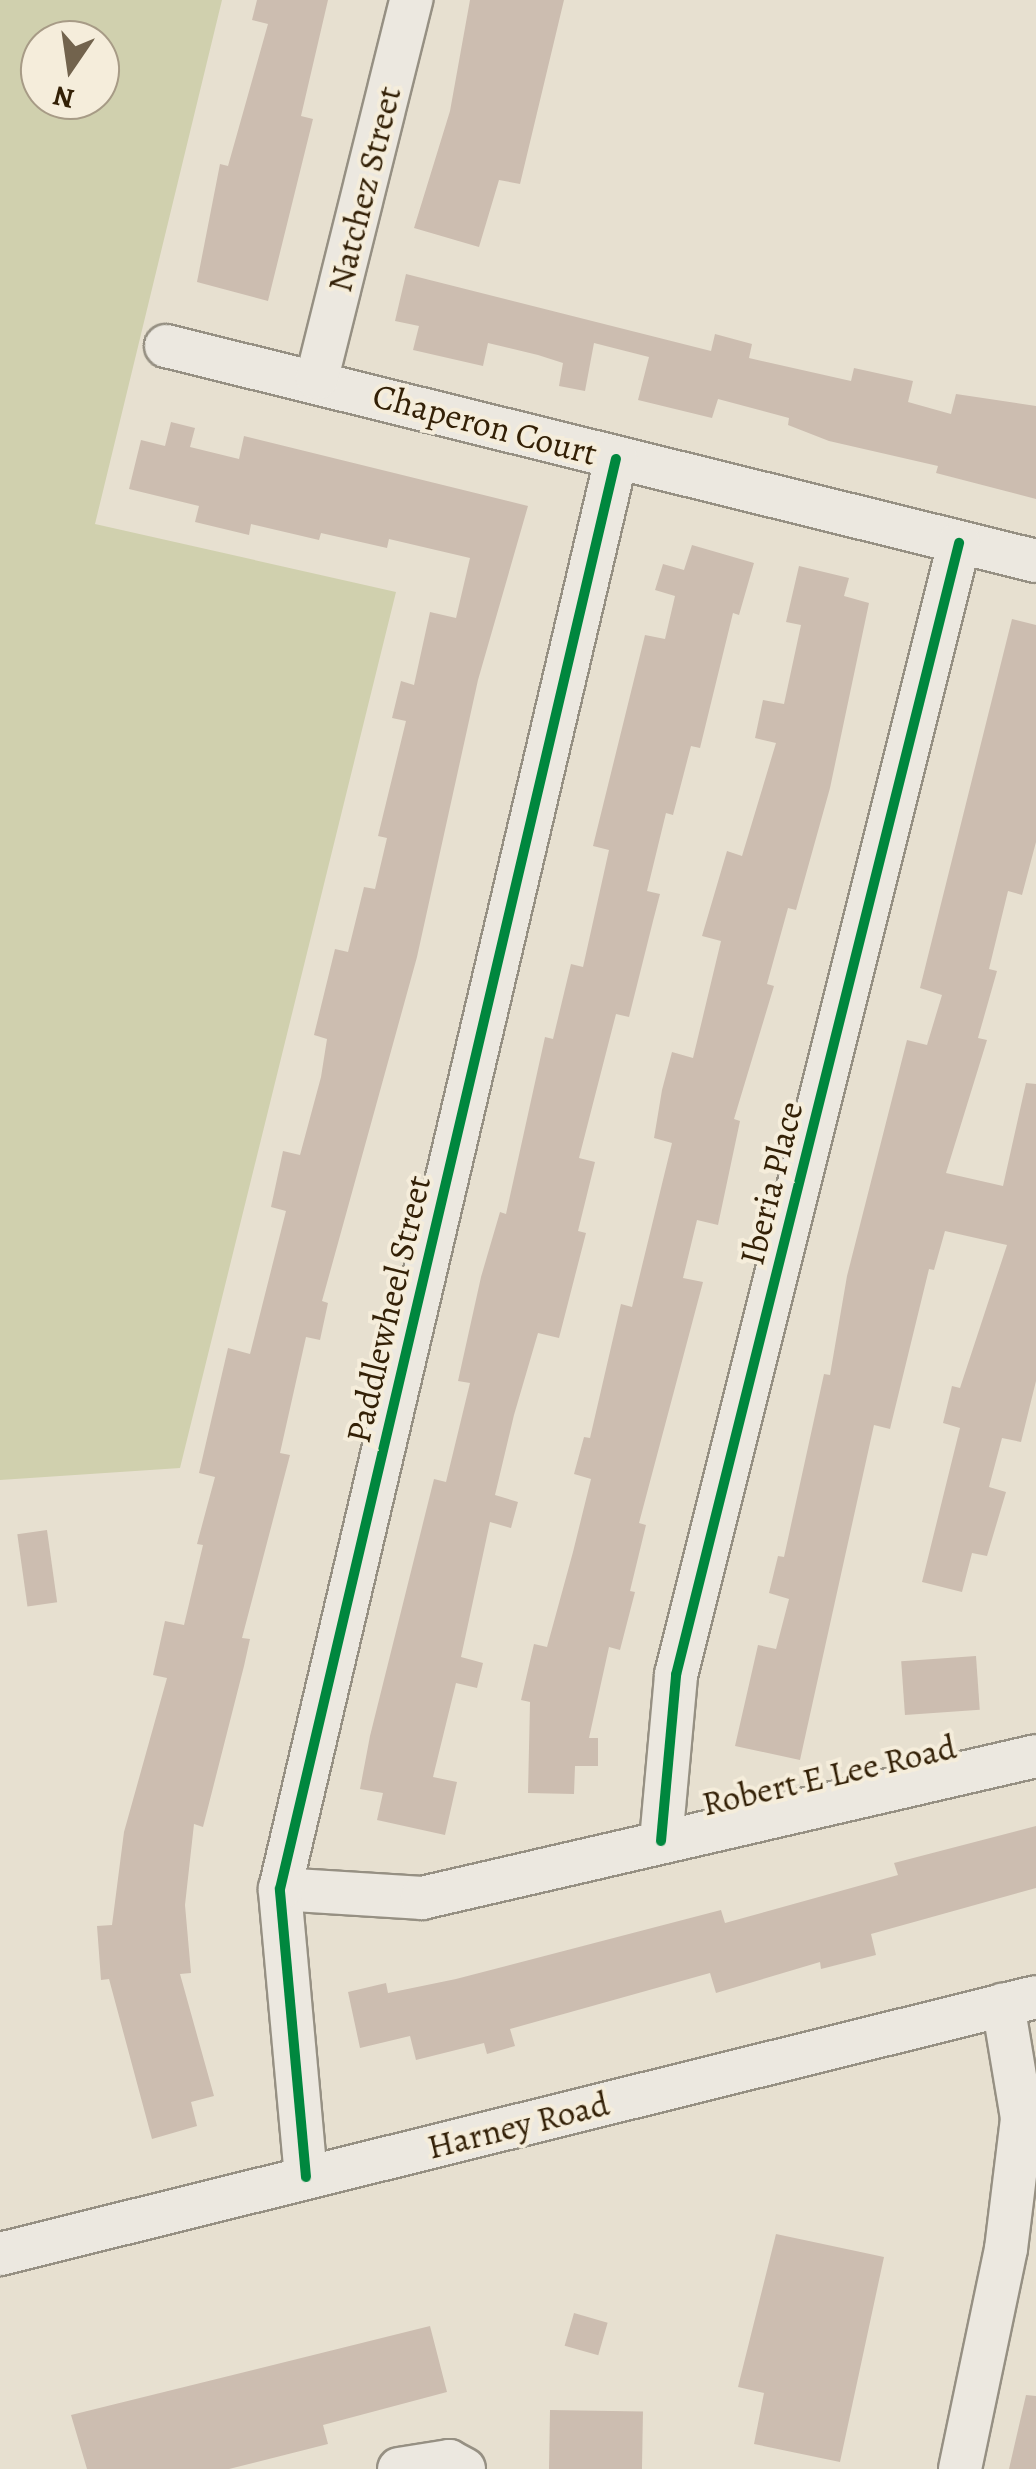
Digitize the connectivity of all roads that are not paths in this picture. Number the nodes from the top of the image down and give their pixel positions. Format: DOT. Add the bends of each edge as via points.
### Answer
graph roads {
  1 [pos="411,0"];
  2 [pos="166,346"];
  3 [pos="317,378"];
  4 [pos="616,459"];
  5 [pos="959,543"];
  6 [pos="1036,561"];
  7 [pos="1036,1756"];
  8 [pos="661,1842"];
  9 [pos="280,1889"];
  10 [pos="1019,2001"];
  11 [pos="306,2177"];
  12 [pos="0,2254"];
  13 [pos="399,2469"];
  14 [pos="464,2469"];
  15 [pos="960,2469"];
  1 -- 3 [label="street, Natchez Street"];
  2 -- 3 [label="street, Chaperon Court"];
  3 -- 4 [label="street, Chaperon Court"];
  4 -- 5 [label="street, Chaperon Court"];
  4 -- 9 [label="street, Paddlewheel Street"];
  5 -- 6 [label="street, Chaperon Court"];
  5 -- 8 [label="street, Iberia Place" via="676,1675"];
  7 -- 8 [label="street, Robert E Lee Road"];
  8 -- 9 [label="street, Robert E Lee Road" via="422,1898"];
  9 -- 11 [label="street, Paddlewheel Street"];
  10 -- 11 [label="street, Harney Road"];
  10 -- 15 [label="street" via="1022,2118 1006,2249"];
  11 -- 12 [label="street, Harney Road"];
  13 -- 14 [label="street" via="449,2461"];
}
